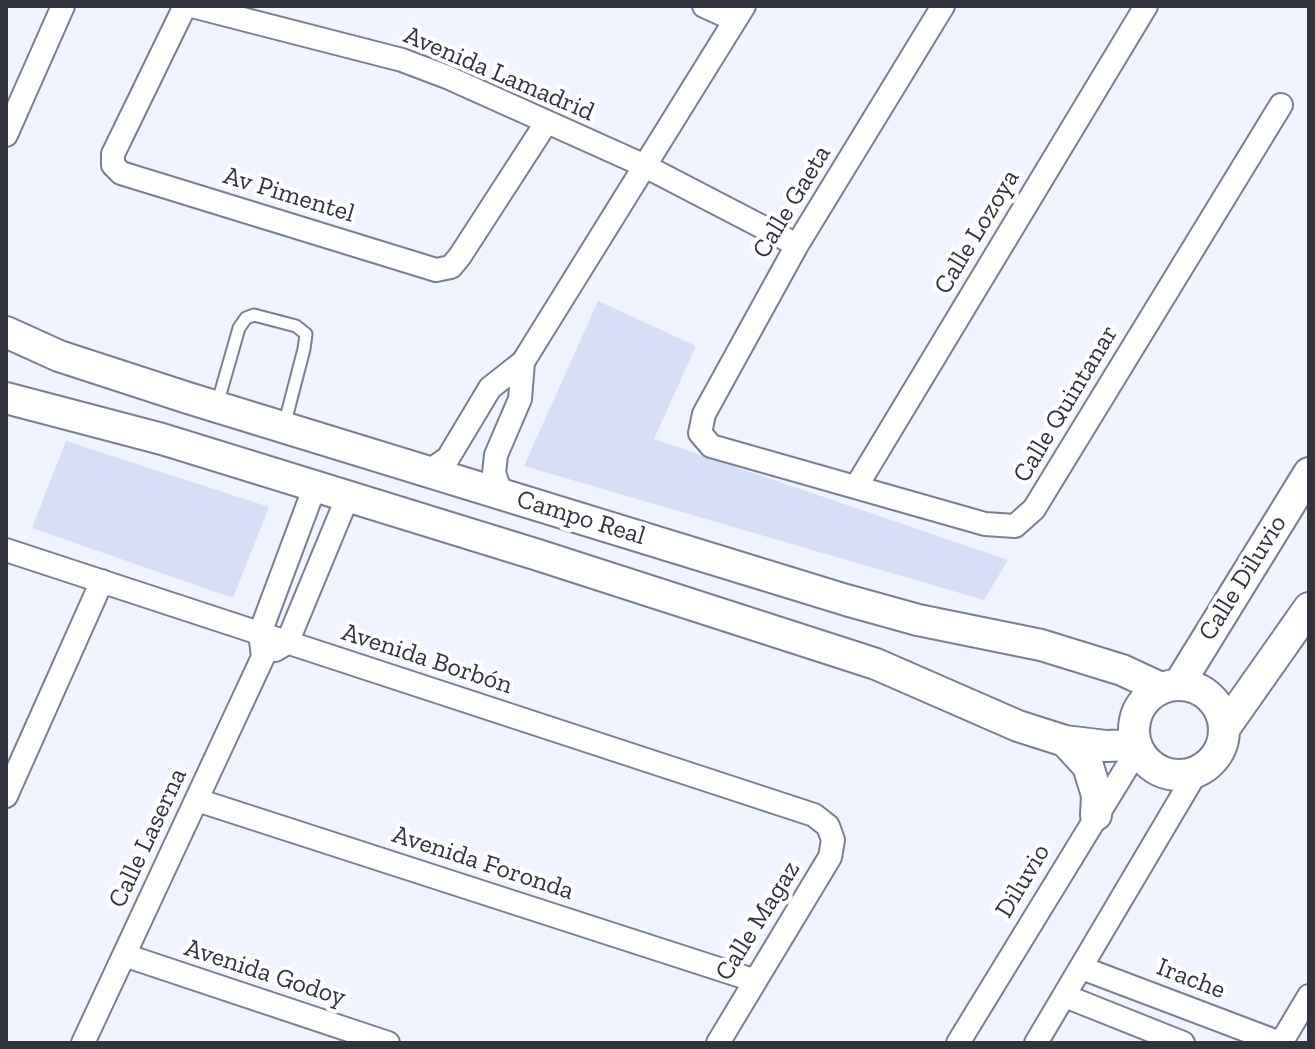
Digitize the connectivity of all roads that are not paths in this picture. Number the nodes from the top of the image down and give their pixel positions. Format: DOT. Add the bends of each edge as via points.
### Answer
graph roads {
  1 [pos="63,6"];
  2 [pos="185,6"];
  3 [pos="192,6"];
  4 [pos="704,6"];
  5 [pos="943,6"];
  6 [pos="1146,6"];
  7 [pos="739,13"];
  8 [pos="1281,105"];
  9 [pos="546,123"];
  10 [pos="6,135"];
  11 [pos="643,165"];
  12 [pos="797,245"];
  13 [pos="6,332"];
  14 [pos="523,362"];
  15 [pos="6,398"];
  16 [pos="202,403"];
  17 [pos="284,426"];
  18 [pos="700,433"];
  19 [pos="162,439"];
  20 [pos="429,471"];
  21 [pos="1309,473"];
  22 [pos="315,486"];
  23 [pos="856,487"];
  24 [pos="501,493"];
  25 [pos="348,496"];
  26 [pos="6,550"];
  27 [pos="728,563"];
  28 [pos="102,581"];
  29 [pos="1309,608"];
  30 [pos="722,614"];
  31 [pos="260,633"];
  32 [pos="287,643"];
  33 [pos="263,657"];
  34 [pos="1170,686"];
  35 [pos="1226,726"];
  36 [pos="1065,741"];
  37 [pos="1136,747"];
  38 [pos="1197,771"];
  39 [pos="6,796"];
  40 [pos="197,800"];
  41 [pos="1096,815"];
  42 [pos="828,826"];
  43 [pos="124,955"];
  44 [pos="1082,968"];
  45 [pos="753,980"];
  46 [pos="1065,996"];
  47 [pos="1309,996"];
  48 [pos="83,1043"];
  49 [pos="388,1043"];
  50 [pos="718,1043"];
  51 [pos="958,1043"];
  52 [pos="1036,1043"];
  53 [pos="1183,1043"];
  54 [pos="1280,1043"];
  1 -- 10 [label="street"];
  2 -- 9 [label="street, Av Pimentel" via="113,154 113,165 121,173 436,270 451,267"];
  3 -- 9 [label="street, Avenida Lamadrid" via="402,60"];
  4 -- 7 [label="street"];
  5 -- 12 [label="street, Calle Gaeta"];
  6 -- 23 [label="street, Calle Lozoya"];
  7 -- 11 [label="street"];
  8 -- 23 [label="street, Calle Quintanar" via="1034,509 1015,526 985,524"];
  9 -- 11 [label="street, Avenida Lamadrid"];
  11 -- 12 [label="street, Avenida Lamadrid"];
  11 -- 14 [label="street"];
  12 -- 18 [label="street, Calle Gaeta" via="704,414"];
  13 -- 16 [label="street, Campo Real" via="59,356"];
  14 -- 20 [label="street" via="490,388 448,458"];
  14 -- 24 [label="street" via="520,399 496,455 494,473"];
  15 -- 19 [label="street, Campo Real"];
  16 -- 17 [label="street, Campo Real"];
  16 -- 17 [label="lane" via="246,318 254,315 296,326 306,334"];
  16 -- 19 [label="street" via="173,408"];
  17 -- 20 [label="street, Campo Real"];
  18 -- 23 [label="street, Calle Quintanar" via="711,446"];
  19 -- 22 [label="street, Campo Real"];
  20 -- 24 [label="street, Campo Real"];
  21 -- 34 [label="street, Calle Diluvio"];
  22 -- 25 [label="street, Campo Real"];
  22 -- 31 [label="street"];
  24 -- 27 [label="street, Campo Real"];
  25 -- 30 [label="street, Campo Real"];
  25 -- 32 [label="street"];
  26 -- 28 [label="street, Avenida Borbón"];
  27 -- 30 [label="street" via="732,597"];
  27 -- 34 [label="street, Campo Real" via="918,620 1041,645"];
  28 -- 31 [label="street, Avenida Borbón"];
  28 -- 39 [label="street"];
  29 -- 35 [label="street"];
  30 -- 36 [label="street, Campo Real" via="902,673 1018,726"];
  31 -- 32 [label="street, Avenida Borbón"];
  31 -- 33 [label="street"];
  32 -- 33 [label="street"];
  32 -- 42 [label="street, Avenida Borbón" via="814,815"];
  33 -- 40 [label="street, Calle Laserna"];
  34 -- 35 [label="street" via="1201,689 1218,705"];
  34 -- 37 [label="street" via="1143,701 1134,722"];
  35 -- 38 [label="street" via="1221,753"];
  36 -- 37 [label="street, Campo Real"];
  36 -- 41 [label="street" via="1088,766 1097,795"];
  37 -- 38 [label="street" via="1161,774 1181,777"];
  37 -- 41 [label="street, Diluvio"];
  38 -- 44 [label="street"];
  40 -- 43 [label="street, Calle Laserna"];
  40 -- 45 [label="street, Avenida Foronda"];
  41 -- 51 [label="street, Diluvio"];
  42 -- 45 [label="street, Calle Magaz" via="833,840 830,857"];
  43 -- 48 [label="street, Calle Laserna"];
  43 -- 49 [label="street, Avenida Godoy"];
  44 -- 46 [label="street"];
  44 -- 54 [label="street, Irache"];
  45 -- 50 [label="street, Calle Magaz"];
  46 -- 52 [label="street"];
  46 -- 53 [label="street"];
  47 -- 54 [label="street"];
}
